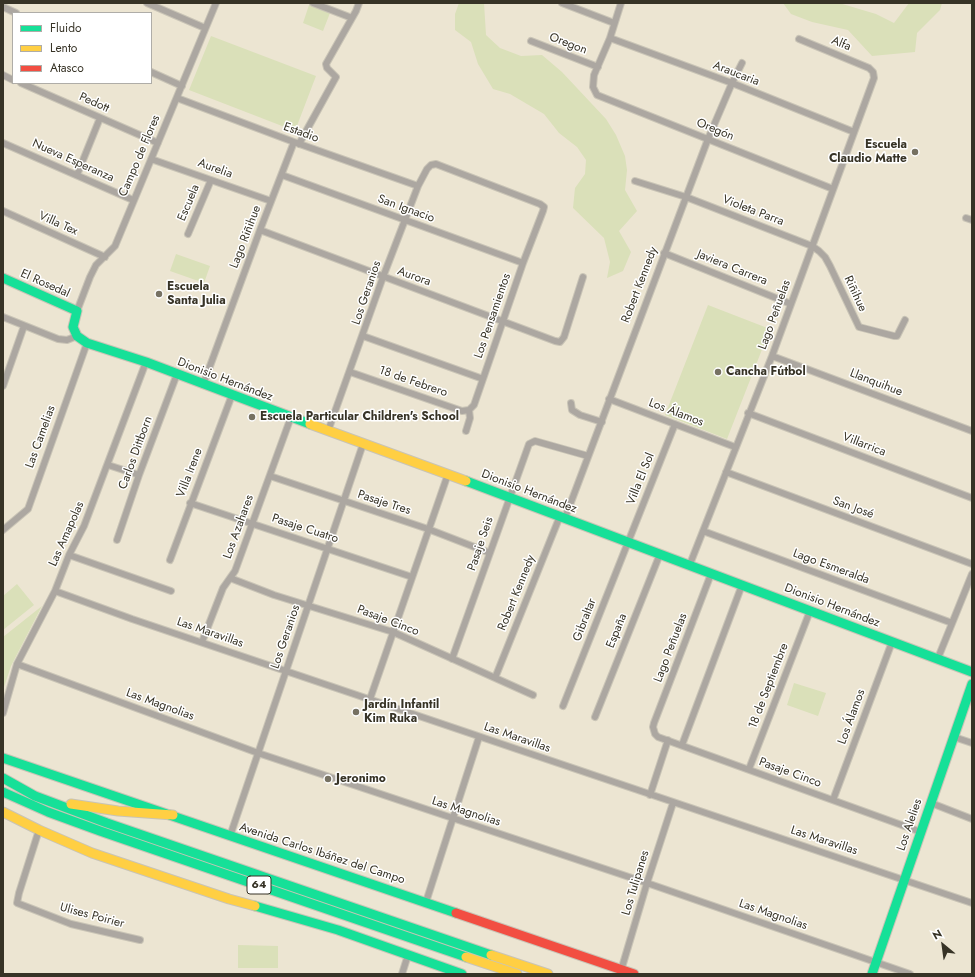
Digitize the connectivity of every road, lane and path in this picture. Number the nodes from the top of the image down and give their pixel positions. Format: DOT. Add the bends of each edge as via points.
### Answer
graph roads {
  1 [pos="147,3"];
  2 [pos="216,3"];
  3 [pos="313,3"];
  4 [pos="359,3"];
  5 [pos="562,3"];
  6 [pos="622,3"];
  7 [pos="3,7"];
  8 [pos="14,12"];
  9 [pos="352,18"];
  10 [pos="614,23"];
  11 [pos="205,28"];
  12 [pos="610,38"];
  13 [pos="799,39"];
  14 [pos="531,41"];
  15 [pos="742,63"];
  16 [pos="598,67"];
  17 [pos="152,72"];
  18 [pos="873,72"];
  19 [pos="3,75"];
  20 [pos="12,80"];
  21 [pos="732,83"];
  22 [pos="23,84"];
  23 [pos="182,86"];
  24 [pos="177,98"];
  25 [pos="100,118"];
  26 [pos="854,132"];
  27 [pos="708,139"];
  28 [pos="3,142"];
  29 [pos="158,142"];
  30 [pos="297,143"];
  31 [pos="151,159"];
  32 [pos="77,175"];
  33 [pos="282,175"];
  34 [pos="211,180"];
  35 [pos="635,181"];
  36 [pos="418,186"];
  37 [pos="833,189"];
  38 [pos="686,197"];
  39 [pos="133,200"];
  40 [pos="271,201"];
  41 [pos="544,207"];
  42 [pos="3,211"];
  43 [pos="405,220"];
  44 [pos="260,230"];
  45 [pos="188,234"];
  46 [pos="812,246"];
  47 [pos="664,253"];
  48 [pos="104,257"];
  49 [pos="523,263"];
  50 [pos="383,277"];
  51 [pos="3,278"];
  52 [pos="584,278"];
  53 [pos="791,304"];
  54 [pos="77,311"];
  55 [pos="3,317"];
  56 [pos="905,320"];
  57 [pos="503,322"];
  58 [pos="24,326"];
  59 [pos="77,336"];
  60 [pos="363,336"];
  61 [pos="87,343"];
  62 [pos="772,356"];
  63 [pos="146,362"];
  64 [pos="350,372"];
  65 [pos="177,374"];
  66 [pos="483,378"];
  67 [pos="203,384"];
  68 [pos="3,386"];
  69 [pos="232,395"];
  70 [pos="609,399"];
  71 [pos="570,403"];
  72 [pos="469,410"];
  73 [pos="748,414"];
  74 [pos="291,417"];
  75 [pos="602,422"];
  76 [pos="675,424"];
  77 [pos="328,431"];
  78 [pos="466,431"];
  79 [pos="972,431"];
  80 [pos="363,444"];
  81 [pos="735,447"];
  82 [pos="588,456"];
  83 [pos="108,465"];
  84 [pos="726,472"];
  85 [pos="448,474"];
  86 [pos="139,476"];
  87 [pos="270,476"];
  88 [pos="510,497"];
  89 [pos="972,498"];
  90 [pos="344,501"];
  91 [pos="190,503"];
  92 [pos="562,517"];
  93 [pos="252,523"];
  94 [pos="428,529"];
  95 [pos="3,530"];
  96 [pos="703,531"];
  97 [pos="117,540"];
  98 [pos="628,542"];
  99 [pos="328,548"];
  100 [pos="490,553"];
  101 [pos="660,554"];
  102 [pos="69,555"];
  103 [pos="170,560"];
  104 [pos="690,564"];
  105 [pos="972,564"];
  106 [pos="711,574"];
  107 [pos="972,574"];
  108 [pos="412,577"];
  109 [pos="230,578"];
  110 [pos="742,584"];
  111 [pos="55,591"];
  112 [pos="171,591"];
  113 [pos="308,605"];
  114 [pos="810,611"];
  115 [pos="952,623"];
  116 [pos="393,632"];
  117 [pos="202,642"];
  118 [pos="892,642"];
  119 [pos="938,658"];
  120 [pos="452,659"];
  121 [pos="17,664"];
  122 [pos="286,671"];
  123 [pos="972,672"];
  124 [pos="495,678"];
  125 [pos="972,684"];
  126 [pos="533,695"];
  127 [pos="370,699"];
  128 [pos="563,706"];
  129 [pos="3,713"];
  130 [pos="595,717"];
  131 [pos="653,731"];
  132 [pos="954,736"];
  133 [pos="479,737"];
  134 [pos="668,740"];
  135 [pos="972,743"];
  136 [pos="682,745"];
  137 [pos="258,753"];
  138 [pos="3,758"];
  139 [pos="749,769"];
  140 [pos="3,777"];
  141 [pos="3,792"];
  142 [pos="650,795"];
  143 [pos="833,800"];
  144 [pos="47,801"];
  145 [pos="674,803"];
  146 [pos="931,803"];
  147 [pos="3,812"];
  148 [pos="173,815"];
  149 [pos="453,819"];
  150 [pos="972,819"];
  151 [pos="39,830"];
  152 [pos="921,832"];
  153 [pos="230,836"];
  154 [pos="904,880"];
  155 [pos="647,884"];
  156 [pos="426,902"];
  157 [pos="972,903"];
  158 [pos="140,940"];
  159 [pos="408,956"];
  160 [pos="876,962"];
  161 [pos="620,972"];
  162 [pos="402,974"];
  163 [pos="462,974"];
  164 [pos="517,974"];
  165 [pos="548,974"];
  166 [pos="634,974"];
  167 [pos="872,974"];
  168 [pos="910,974"];
  1 -- 11 [label="street"];
  2 -- 11 [label="street, Campo de Flores"];
  3 -- 9 [label="street"];
  4 -- 9 [label="street, Lago Riñihue"];
  5 -- 10 [label="street"];
  6 -- 10 [label="street"];
  7 -- 8 [label="street"];
  9 -- 30 [label="street, Lago Riñihue" via="326,64 336,77"];
  10 -- 12 [label="street"];
  11 -- 23 [label="street, Campo de Flores"];
  12 -- 16 [label="street"];
  12 -- 21 [label="street, Araucaria"];
  13 -- 18 [label="street, Alfa" via="869,68"];
  14 -- 16 [label="street, Oregon"];
  15 -- 21 [label="street, Robert Kennedy"];
  16 -- 27 [label="street, Oregón" via="593,87 597,95"];
  17 -- 23 [label="street"];
  18 -- 26 [label="street, Lago Peñuelas" via="874,78"];
  19 -- 20 [label="street"];
  21 -- 26 [label="street, Araucaria"];
  21 -- 27 [label="street, Robert Kennedy"];
  22 -- 25 [label="street, Pedott"];
  23 -- 24 [label="street, Campo de Flores"];
  24 -- 29 [label="street, Campo de Flores"];
  24 -- 30 [label="street, Estadio"];
  25 -- 29 [label="street, Pedott"];
  25 -- 32 [label="street"];
  26 -- 37 [label="street, Lago Peñuelas"];
  27 -- 37 [label="street, Oregón"];
  27 -- 38 [label="street, Robert Kennedy"];
  28 -- 32 [label="street, Nueva Esperanza"];
  29 -- 31 [label="street, Campo de Flores"];
  30 -- 33 [label="street, Lago Riñihue"];
  30 -- 36 [label="street, Estadio"];
  31 -- 34 [label="street, Aurelia"];
  31 -- 39 [label="street, Campo de Flores"];
  32 -- 39 [label="street, Nueva Esperanza"];
  33 -- 40 [label="street, Lago Riñihue"];
  33 -- 43 [label="street, San Ignacio"];
  34 -- 40 [label="street, Aurelia"];
  34 -- 45 [label="street, Escuela"];
  35 -- 38 [label="street, Violeta Parra"];
  36 -- 41 [label="street, Los Geranios" via="431,165 436,164"];
  36 -- 43 [label="street, Los Geranios"];
  37 -- 46 [label="street, Lago Peñuelas"];
  38 -- 46 [label="street, Violeta Parra"];
  38 -- 47 [label="street, Robert Kennedy"];
  39 -- 48 [label="street, Campo de Flores" via="115,246"];
  40 -- 44 [label="street, Lago Riñihue"];
  41 -- 49 [label="street, Los Pensamientos"];
  42 -- 48 [label="street, Villa Tex"];
  43 -- 49 [label="street, San Ignacio"];
  43 -- 50 [label="street, Los Geranios"];
  44 -- 50 [label="street, Aurora"];
  44 -- 67 [label="street, Lago Riñihue"];
  46 -- 53 [label="street, Lago Peñuelas"];
  46 -- 56 [label="street, Riñihue" via="825,257 859,327 897,336"];
  47 -- 53 [label="street, Javiera Carrera"];
  47 -- 70 [label="street, Robert Kennedy"];
  48 -- 54 [label="street, Campo de Flores" via="90,276"];
  49 -- 57 [label="street, Los Pensamientos"];
  50 -- 57 [label="street, Aurora"];
  50 -- 60 [label="street, Los Geranios"];
  51 -- 54 [label="main road, El Rosedal"];
  52 -- 57 [label="street, Aurora" via="560,342"];
  53 -- 62 [label="street, Lago Peñuelas"];
  54 -- 59 [label="main road" via="73,327"];
  55 -- 58 [label="street"];
  57 -- 66 [label="street, Los Pensamientos"];
  58 -- 59 [label="street" via="58,339 67,340"];
  58 -- 68 [label="street"];
  59 -- 61 [label="main road, Dionisio Hernández"];
  60 -- 64 [label="street, Los Geranios"];
  60 -- 66 [label="street"];
  61 -- 63 [label="main road, Dionisio Hernández"];
  61 -- 95 [label="street, Las Camelias" via="28,510"];
  62 -- 73 [label="street, Lago Peñuelas"];
  62 -- 79 [label="street, Llanquihue"];
  63 -- 65 [label="main road, Dionisio Hernández"];
  63 -- 83 [label="street, Las Amapolas"];
  64 -- 72 [label="street, 18 de Febrero" via="462,411"];
  64 -- 77 [label="street, Los Geranios"];
  65 -- 67 [label="main road, Dionisio Hernández"];
  65 -- 86 [label="street, Carlos Dittborn"];
  66 -- 72 [label="street, Los Pensamientos" via="474,405"];
  67 -- 69 [label="main road, Dionisio Hernández"];
  69 -- 74 [label="main road, Dionisio Hernández"];
  69 -- 91 [label="street, Villa Irene"];
  70 -- 75 [label="street, Robert Kennedy"];
  70 -- 76 [label="street, Los Álamos"];
  71 -- 75 [label="street" via="572,410 580,415"];
  72 -- 78 [label="street, Los Pensamientos" via="470,418"];
  73 -- 81 [label="street, Lago Peñuelas"];
  73 -- 89 [label="street, Villarrica"];
  74 -- 77 [label="main road, Dionisio Hernández"];
  74 -- 87 [label="street, Los Azahares"];
  75 -- 82 [label="street, Robert Kennedy"];
  76 -- 81 [label="street, Los Álamos"];
  76 -- 98 [label="street, Villa El Sol"];
  77 -- 80 [label="main road, Dionisio Hernández"];
  80 -- 85 [label="main road, Dionisio Hernández"];
  80 -- 90 [label="street, Los Geranios"];
  81 -- 84 [label="street, Lago Peñuelas"];
  82 -- 88 [label="street, Pasaje Seis" via="531,441"];
  82 -- 92 [label="street, Robert Kennedy"];
  83 -- 86 [label="street"];
  83 -- 102 [label="street, Las Amapolas" via="84,526"];
  84 -- 96 [label="street, Lago Peñuelas"];
  84 -- 105 [label="street, San José"];
  85 -- 88 [label="main road, Dionisio Hernández"];
  85 -- 94 [label="street"];
  86 -- 97 [label="street, Carlos Dittborn"];
  87 -- 90 [label="street, Pasaje Tres"];
  87 -- 93 [label="street, Los Azahares"];
  88 -- 92 [label="main road, Dionisio Hernández"];
  88 -- 100 [label="street, Pasaje Seis"];
  90 -- 94 [label="street, Pasaje Tres"];
  90 -- 99 [label="street, Los Geranios"];
  91 -- 93 [label="street, Pasaje Cuatro"];
  91 -- 103 [label="street, Villa Irene"];
  92 -- 98 [label="main road, Dionisio Hernández"];
  92 -- 124 [label="street, Robert Kennedy"];
  93 -- 99 [label="street, Pasaje Cuatro"];
  93 -- 109 [label="street, Los Azahares" via="235,572"];
  94 -- 100 [label="street, Pasaje Tres"];
  94 -- 108 [label="street"];
  96 -- 104 [label="street, Lago Peñuelas"];
  96 -- 115 [label="street, Lago Esmeralda"];
  98 -- 101 [label="main road, Dionisio Hernández"];
  98 -- 128 [label="street, Gibraltar"];
  99 -- 108 [label="street, Pasaje Cuatro"];
  99 -- 113 [label="street, Los Geranios"];
  100 -- 120 [label="street, Pasaje Seis"];
  101 -- 104 [label="main road, Dionisio Hernández"];
  101 -- 130 [label="street, España"];
  102 -- 111 [label="street, Las Amapolas"];
  102 -- 112 [label="street"];
  104 -- 106 [label="main road, Dionisio Hernández"];
  106 -- 110 [label="main road, Dionisio Hernández"];
  106 -- 131 [label="street, Lago Peñuelas"];
  107 -- 115 [label="street"];
  108 -- 116 [label="street"];
  109 -- 113 [label="street, Pasaje Cinco"];
  109 -- 117 [label="street, Los Azahares" via="223,588"];
  110 -- 114 [label="main road, Dionisio Hernández"];
  110 -- 136 [label="street"];
  111 -- 117 [label="street, Las Maravillas"];
  111 -- 121 [label="street, Las Amapolas"];
  113 -- 116 [label="street, Pasaje Cinco"];
  113 -- 122 [label="street, Los Geranios"];
  114 -- 118 [label="main road, Dionisio Hernández"];
  114 -- 139 [label="street, 18 de Septiembre"];
  115 -- 119 [label="street"];
  116 -- 120 [label="street, Pasaje Cinco"];
  116 -- 127 [label="street"];
  117 -- 122 [label="street, Las Maravillas"];
  118 -- 119 [label="main road, Dionisio Hernández"];
  118 -- 143 [label="street, Los Álamos"];
  119 -- 123 [label="main road, Dionisio Hernández"];
  120 -- 124 [label="street, Pasaje Cinco"];
  121 -- 129 [label="street, Las Amapolas"];
  121 -- 137 [label="street, Las Magnolias"];
  122 -- 127 [label="street, Las Maravillas"];
  122 -- 137 [label="street, Los Geranios"];
  124 -- 126 [label="street, Pasaje Cinco"];
  125 -- 132 [label="main road, Los Alelies"];
  127 -- 133 [label="street, Las Maravillas"];
  131 -- 134 [label="street, Pasaje Cinco" via="658,737"];
  132 -- 135 [label="street"];
  132 -- 146 [label="main road, Los Alelies"];
  133 -- 142 [label="street, Las Maravillas"];
  133 -- 149 [label="street"];
  134 -- 136 [label="street, Pasaje Cinco"];
  134 -- 142 [label="street"];
  136 -- 139 [label="street, Pasaje Cinco"];
  137 -- 149 [label="street, Las Magnolias"];
  137 -- 153 [label="street, Los Geranios"];
  138 -- 148 [label="main road, Avenida Carlos Ibáñez del Campo"];
  139 -- 143 [label="street, Pasaje Cinco"];
  140 -- 144 [label="main road, 64"];
  141 -- 164 [label="main road, 64" via="100,831"];
  142 -- 145 [label="street, Las Maravillas"];
  143 -- 152 [label="street, Pasaje Cinco"];
  144 -- 148 [label="main road" via="118,811"];
  144 -- 165 [label="main road, 64"];
  145 -- 154 [label="street, Las Maravillas"];
  145 -- 155 [label="street, Los Tulipanes"];
  146 -- 150 [label="street"];
  146 -- 152 [label="main road, Los Alelies"];
  147 -- 151 [label="main road"];
  148 -- 153 [label="main road, Avenida Carlos Ibáñez del Campo"];
  149 -- 155 [label="street, Las Magnolias"];
  149 -- 156 [label="street"];
  151 -- 158 [label="street, Ulises Poirier" via="17,902 71,924"];
  151 -- 159 [label="main road" via="112,860 229,899 338,930"];
  152 -- 154 [label="main road, Los Alelies"];
  153 -- 156 [label="main road, Avenida Carlos Ibáñez del Campo"];
  154 -- 157 [label="street, Las Maravillas"];
  154 -- 160 [label="main road, Los Alelies"];
  155 -- 160 [label="street, Las Magnolias"];
  155 -- 161 [label="street, Los Tulipanes"];
  156 -- 161 [label="main road, Avenida Carlos Ibáñez del Campo"];
  159 -- 162 [label="street"];
  159 -- 163 [label="main road"];
  160 -- 167 [label="main road, Los Alelies"];
  160 -- 168 [label="street, Las Magnolias"];
  161 -- 166 [label="main road, Avenida Carlos Ibáñez del Campo"];
}
